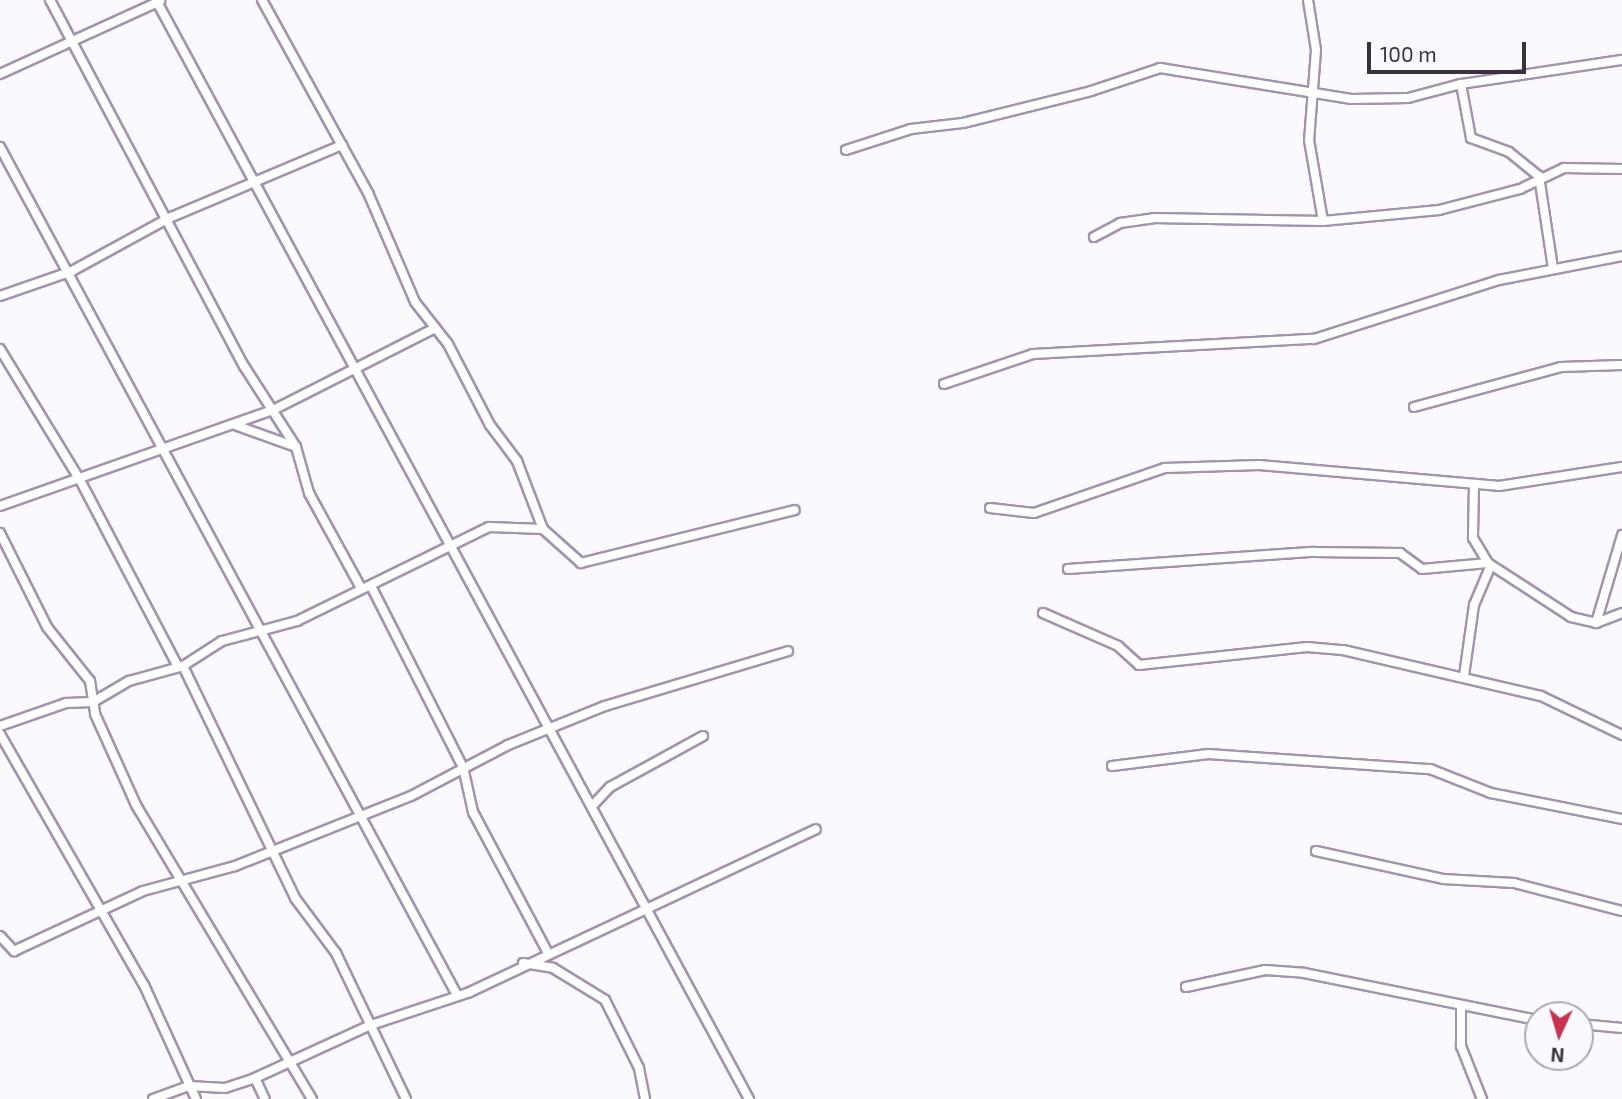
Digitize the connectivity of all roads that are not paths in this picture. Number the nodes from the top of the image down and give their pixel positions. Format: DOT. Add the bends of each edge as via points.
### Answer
graph roads {
  1 [pos="50,0"];
  2 [pos="262,0"];
  3 [pos="1308,0"];
  4 [pos="159,1"];
  5 [pos="72,42"];
  6 [pos="1622,60"];
  7 [pos="0,74"];
  8 [pos="1461,85"];
  9 [pos="1316,96"];
  10 [pos="342,145"];
  11 [pos="0,147"];
  12 [pos="846,150"];
  13 [pos="1622,169"];
  14 [pos="1539,176"];
  15 [pos="252,186"];
  16 [pos="169,218"];
  17 [pos="1323,221"];
  18 [pos="1094,237"];
  19 [pos="1622,256"];
  20 [pos="1553,269"];
  21 [pos="72,271"];
  22 [pos="0,296"];
  23 [pos="435,328"];
  24 [pos="0,349"];
  25 [pos="1622,365"];
  26 [pos="352,369"];
  27 [pos="944,384"];
  28 [pos="1415,407"];
  29 [pos="273,410"];
  30 [pos="235,425"];
  31 [pos="296,447"];
  32 [pos="162,451"];
  33 [pos="1622,467"];
  34 [pos="80,480"];
  35 [pos="1474,484"];
  36 [pos="0,506"];
  37 [pos="990,508"];
  38 [pos="794,510"];
  39 [pos="543,529"];
  40 [pos="0,533"];
  41 [pos="1622,535"];
  42 [pos="451,550"];
  43 [pos="1489,564"];
  44 [pos="1068,569"];
  45 [pos="371,586"];
  46 [pos="361,588"];
  47 [pos="1043,613"];
  48 [pos="1622,613"];
  49 [pos="1596,623"];
  50 [pos="258,628"];
  51 [pos="788,651"];
  52 [pos="181,666"];
  53 [pos="1464,676"];
  54 [pos="93,702"];
  55 [pos="0,726"];
  56 [pos="551,731"];
  57 [pos="0,734"];
  58 [pos="1622,735"];
  59 [pos="703,736"];
  60 [pos="1112,766"];
  61 [pos="463,767"];
  62 [pos="594,804"];
  63 [pos="359,816"];
  64 [pos="1622,818"];
  65 [pos="816,829"];
  66 [pos="272,846"];
  67 [pos="1316,851"];
  68 [pos="180,879"];
  69 [pos="648,911"];
  70 [pos="1622,911"];
  71 [pos="100,913"];
  72 [pos="0,936"];
  73 [pos="547,951"];
  74 [pos="523,963"];
  75 [pos="1186,988"];
  76 [pos="457,995"];
  77 [pos="1461,1007"];
  78 [pos="1524,1018"];
  79 [pos="370,1024"];
  80 [pos="1594,1025"];
  81 [pos="1622,1028"];
  82 [pos="291,1061"];
  83 [pos="255,1078"];
  84 [pos="190,1086"];
  85 [pos="153,1099"];
  86 [pos="196,1099"];
  87 [pos="265,1099"];
  88 [pos="313,1099"];
  89 [pos="406,1099"];
  90 [pos="645,1099"];
  91 [pos="749,1099"];
  92 [pos="1482,1099"];
  1 -- 5 [label="street"];
  2 -- 10 [label="street"];
  3 -- 9 [label="street"];
  4 -- 5 [label="street"];
  4 -- 15 [label="street"];
  5 -- 7 [label="street"];
  5 -- 16 [label="street"];
  6 -- 8 [label="street"];
  8 -- 9 [label="street" via="1408,97"];
  8 -- 14 [label="street" via="1471,138 1509,152"];
  9 -- 12 [label="street" via="1160,68 1103,88 963,123 911,129"];
  9 -- 17 [label="street" via="1308,122"];
  10 -- 15 [label="street"];
  10 -- 23 [label="street" via="415,302"];
  11 -- 21 [label="street"];
  13 -- 14 [label="street" via="1564,169"];
  14 -- 17 [label="street" via="1520,189 1439,210"];
  14 -- 20 [label="street"];
  15 -- 16 [label="street"];
  15 -- 26 [label="street"];
  16 -- 21 [label="street"];
  16 -- 29 [label="street"];
  17 -- 18 [label="street" via="1154,218 1120,223"];
  19 -- 20 [label="street"];
  20 -- 27 [label="street" via="1296,342 1033,354"];
  21 -- 22 [label="street"];
  21 -- 32 [label="street"];
  23 -- 26 [label="street"];
  23 -- 39 [label="street" via="517,461"];
  24 -- 34 [label="street"];
  25 -- 28 [label="street" via="1561,368"];
  26 -- 29 [label="street"];
  26 -- 42 [label="street"];
  29 -- 30 [label="street"];
  29 -- 31 [label="street"];
  30 -- 31 [label="street"];
  30 -- 32 [label="street"];
  31 -- 46 [label="street" via="309,493"];
  32 -- 34 [label="street"];
  32 -- 50 [label="street"];
  33 -- 35 [label="street" via="1522,485"];
  34 -- 36 [label="street"];
  34 -- 52 [label="street"];
  35 -- 37 [label="street" via="1259,465 1165,468 1034,513"];
  35 -- 43 [label="street" via="1473,538"];
  38 -- 39 [label="street" via="581,563"];
  39 -- 42 [label="street" via="489,527"];
  40 -- 54 [label="street" via="47,627 90,681"];
  41 -- 49 [label="street"];
  42 -- 45 [label="street"];
  42 -- 56 [label="street"];
  43 -- 44 [label="street" via="1422,569 1400,552 1313,552"];
  43 -- 49 [label="street" via="1571,617"];
  43 -- 53 [label="street" via="1474,605"];
  45 -- 46 [label="street"];
  45 -- 61 [label="street"];
  46 -- 50 [label="street" via="297,621"];
  47 -- 53 [label="street" via="1118,646 1146,666 1307,648"];
  48 -- 49 [label="street"];
  50 -- 52 [label="street"];
  50 -- 63 [label="street"];
  51 -- 56 [label="street" via="605,706"];
  52 -- 54 [label="street" via="129,681"];
  52 -- 66 [label="street"];
  53 -- 58 [label="street" via="1541,696"];
  54 -- 55 [label="street" via="66,703"];
  54 -- 68 [label="street" via="136,805"];
  56 -- 61 [label="street"];
  56 -- 62 [label="street"];
  57 -- 71 [label="street"];
  59 -- 62 [label="street" via="610,787"];
  60 -- 64 [label="street" via="1208,754 1430,769 1492,793"];
  61 -- 63 [label="street"];
  61 -- 73 [label="street" via="473,812"];
  62 -- 69 [label="street"];
  63 -- 66 [label="street"];
  63 -- 76 [label="street"];
  65 -- 69 [label="street"];
  66 -- 68 [label="street" via="235,866"];
  66 -- 79 [label="street"];
  67 -- 70 [label="street" via="1443,879 1514,883"];
  68 -- 71 [label="street"];
  68 -- 82 [label="street"];
  69 -- 73 [label="street"];
  69 -- 91 [label="street"];
  71 -- 72 [label="street" via="71,920 13,951"];
  71 -- 84 [label="street" via="144,985"];
  73 -- 74 [label="street"];
  74 -- 76 [label="street"];
  74 -- 90 [label="street" via="553,968 605,1000 639,1068"];
  75 -- 77 [label="street" via="1265,970 1304,973"];
  76 -- 79 [label="street"];
  77 -- 78 [label="street"];
  77 -- 92 [label="street" via="1461,1046"];
  79 -- 82 [label="street"];
  79 -- 89 [label="street"];
  80 -- 81 [label="street"];
  82 -- 83 [label="street"];
  82 -- 88 [label="street"];
  83 -- 84 [label="street" via="225,1088"];
  83 -- 87 [label="street"];
  84 -- 85 [label="street"];
  84 -- 86 [label="street"];
}
